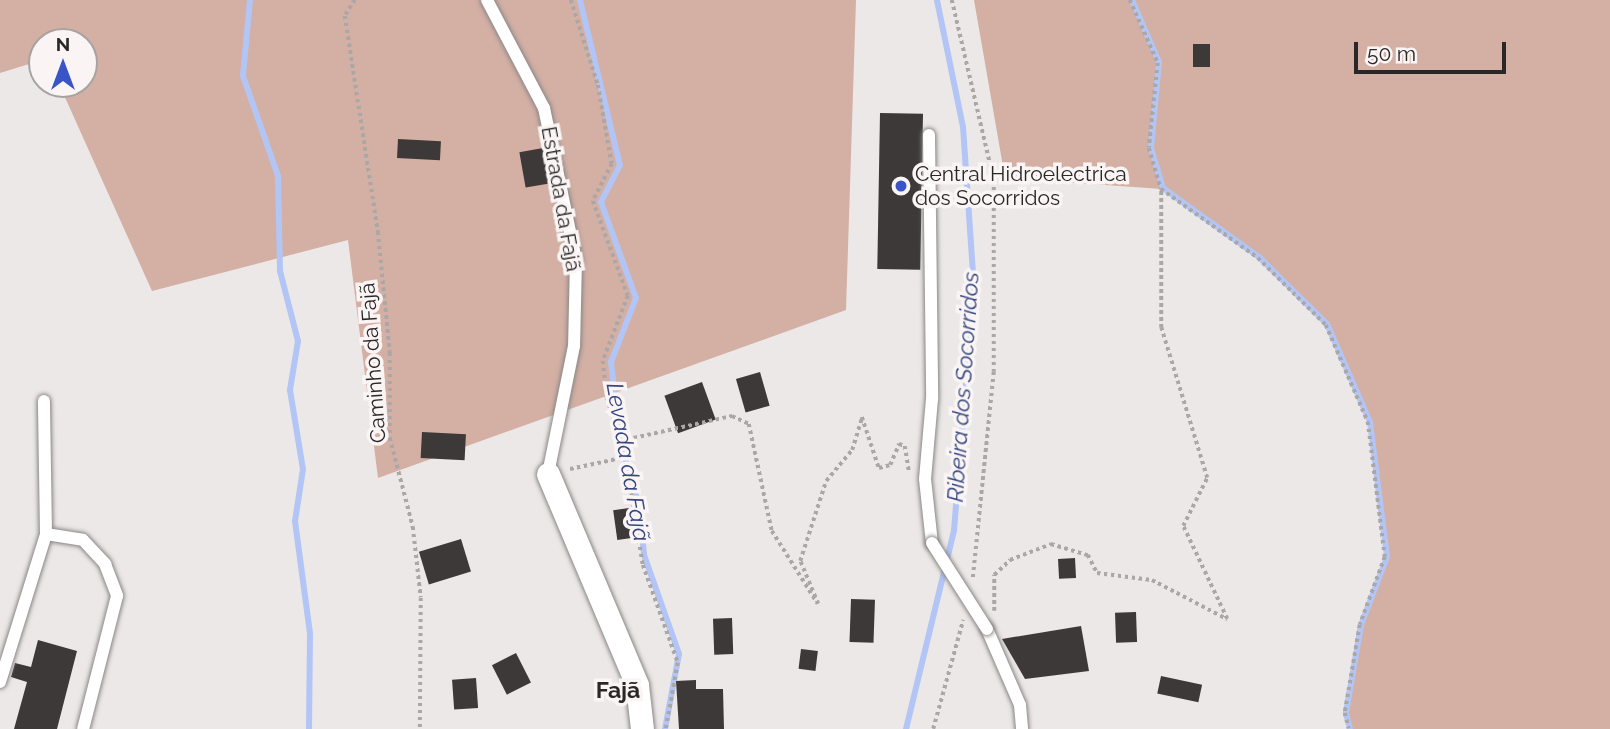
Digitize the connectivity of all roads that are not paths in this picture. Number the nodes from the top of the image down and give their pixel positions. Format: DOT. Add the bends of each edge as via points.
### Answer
graph roads {
  1 [pos="487,0"];
  2 [pos="929,135"];
  3 [pos="44,401"];
  4 [pos="548,474"];
  5 [pos="46,534"];
  6 [pos="0,682"];
  7 [pos="83,729"];
  8 [pos="642,729"];
  9 [pos="1022,729"];
  1 -- 4 [label="lane, Estrada da Fajã" via="544,108 576,260 574,346"];
  2 -- 9 [label="lane, bridge" via="929,447 925,479 932,543 987,629 1020,705"];
  3 -- 5 [label="lane"];
  4 -- 8 [label="street" via="637,685"];
  5 -- 6 [label="lane"];
  5 -- 7 [label="lane" via="83,540 105,564 117,596"];
}
